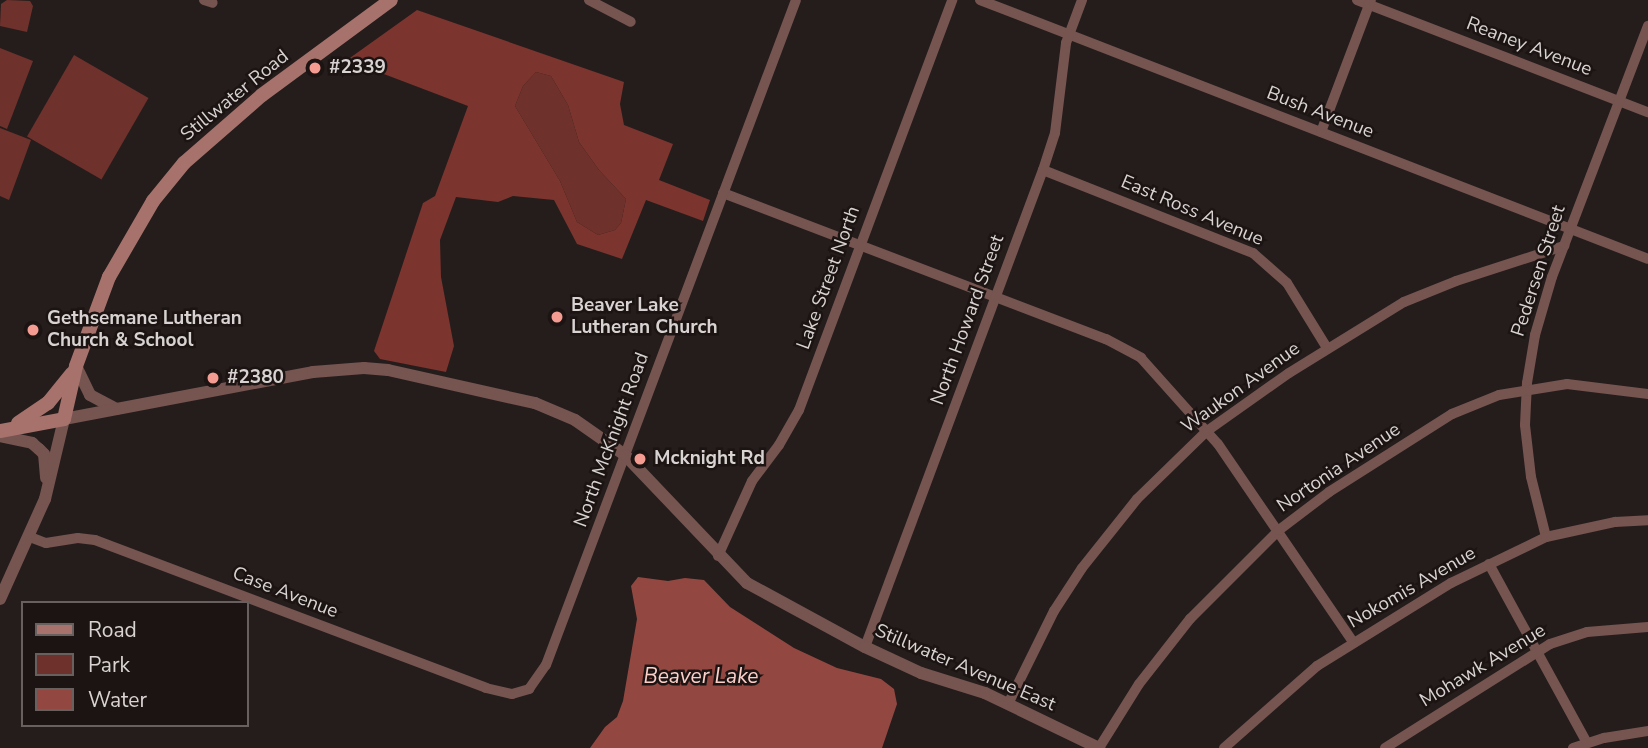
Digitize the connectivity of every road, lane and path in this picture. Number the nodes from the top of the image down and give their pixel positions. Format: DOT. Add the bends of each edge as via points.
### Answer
graph roads {
  1 [pos="391,0"];
  2 [pos="589,0"];
  3 [pos="796,0"];
  4 [pos="952,0"];
  5 [pos="980,0"];
  6 [pos="1082,0"];
  7 [pos="1357,0"];
  8 [pos="1370,2"];
  9 [pos="631,22"];
  10 [pos="1648,26"];
  11 [pos="1069,34"];
  12 [pos="1618,101"];
  13 [pos="1648,112"];
  14 [pos="1321,132"];
  15 [pos="1043,170"];
  16 [pos="723,193"];
  17 [pos="1571,229"];
  18 [pos="859,245"];
  19 [pos="1564,246"];
  20 [pos="1648,259"];
  21 [pos="995,297"];
  22 [pos="1327,348"];
  23 [pos="76,366"];
  24 [pos="1527,388"];
  25 [pos="1648,394"];
  26 [pos="120,410"];
  27 [pos="64,419"];
  28 [pos="1207,431"];
  29 [pos="2,432"];
  30 [pos="625,455"];
  31 [pos="46,492"];
  32 [pos="1648,520"];
  33 [pos="1279,530"];
  34 [pos="30,537"];
  35 [pos="1546,537"];
  36 [pos="718,556"];
  37 [pos="1489,564"];
  38 [pos="0,599"];
  39 [pos="1648,627"];
  40 [pos="1353,642"];
  41 [pos="865,647"];
  42 [pos="1536,652"];
  43 [pos="526,690"];
  44 [pos="1008,704"];
  45 [pos="1648,731"];
  46 [pos="1587,743"];
  47 [pos="1099,748"];
  48 [pos="1224,748"];
  49 [pos="1385,748"];
  50 [pos="1573,748"];
  1 -- 23 [label="main road, Stillwater Road" via="262,94 184,163 126,243 99,300"];
  2 -- 9 [label="street"];
  3 -- 16 [label="street, North McKnight Road"];
  4 -- 18 [label="street, Lake Street North"];
  5 -- 11 [label="street, Bush Avenue"];
  6 -- 11 [label="street, North Howard Street"];
  7 -- 8 [label="street, Reaney Avenue"];
  8 -- 12 [label="street, Reaney Avenue"];
  8 -- 14 [label="street"];
  10 -- 12 [label="street, Pedersen Street"];
  11 -- 14 [label="street, Bush Avenue"];
  11 -- 15 [label="street, North Howard Street" via="1055,133"];
  12 -- 13 [label="street, Reaney Avenue"];
  12 -- 17 [label="street, Pedersen Street"];
  14 -- 17 [label="street, Bush Avenue"];
  15 -- 21 [label="street, North Howard Street"];
  15 -- 22 [label="street, East Ross Avenue" via="1253,253 1287,284"];
  16 -- 18 [label="street"];
  16 -- 30 [label="street, North McKnight Road"];
  17 -- 19 [label="street, Pedersen Street"];
  17 -- 20 [label="street, Bush Avenue"];
  18 -- 21 [label="street"];
  18 -- 36 [label="street, Lake Street North" via="799,410 752,481"];
  19 -- 22 [label="street, Waukon Avenue" via="1428,292"];
  19 -- 24 [label="street, Pedersen Street" via="1538,324"];
  21 -- 28 [label="street" via="1133,352"];
  21 -- 41 [label="street, North Howard Street"];
  22 -- 28 [label="street, Waukon Avenue"];
  23 -- 26 [label="street" via="90,395"];
  23 -- 27 [label="main road, Stillwater Road"];
  23 -- 29 [label="main road" via="48,403"];
  24 -- 25 [label="street, Nortonia Avenue" via="1592,385"];
  24 -- 33 [label="street, Nortonia Avenue" via="1452,414 1329,492"];
  24 -- 35 [label="street, Pedersen Street" via="1527,454"];
  26 -- 27 [label="street, Stillwater Avenue East"];
  26 -- 30 [label="street, Stillwater Avenue East" via="313,372 388,370 535,403 575,420"];
  27 -- 29 [label="main road"];
  27 -- 31 [label="street"];
  28 -- 33 [label="street"];
  28 -- 44 [label="street, Waukon Avenue" via="1137,499 1082,568 1054,611"];
  29 -- 31 [label="street" via="32,443 44,454"];
  30 -- 36 [label="street, Stillwater Avenue East"];
  30 -- 43 [label="street, North McKnight Road" via="546,665 539,680"];
  31 -- 34 [label="street"];
  32 -- 35 [label="street, Nokomis Avenue"];
  33 -- 40 [label="street"];
  33 -- 47 [label="street, Nortonia Avenue" via="1183,628 1139,684"];
  34 -- 38 [label="street"];
  34 -- 43 [label="street, Case Avenue" via="46,543 95,540 486,688 508,694"];
  35 -- 37 [label="street, Nokomis Avenue"];
  36 -- 41 [label="street, Stillwater Avenue East" via="747,583"];
  37 -- 40 [label="street, Nokomis Avenue"];
  37 -- 42 [label="street"];
  39 -- 42 [label="street, Mohawk Avenue" via="1587,632"];
  40 -- 48 [label="street, Nokomis Avenue" via="1293,685"];
  41 -- 44 [label="street, Stillwater Avenue East"];
  42 -- 46 [label="street"];
  42 -- 49 [label="street, Mohawk Avenue"];
  44 -- 47 [label="street, Stillwater Avenue East"];
  45 -- 46 [label="street"];
  46 -- 50 [label="street"];
}
